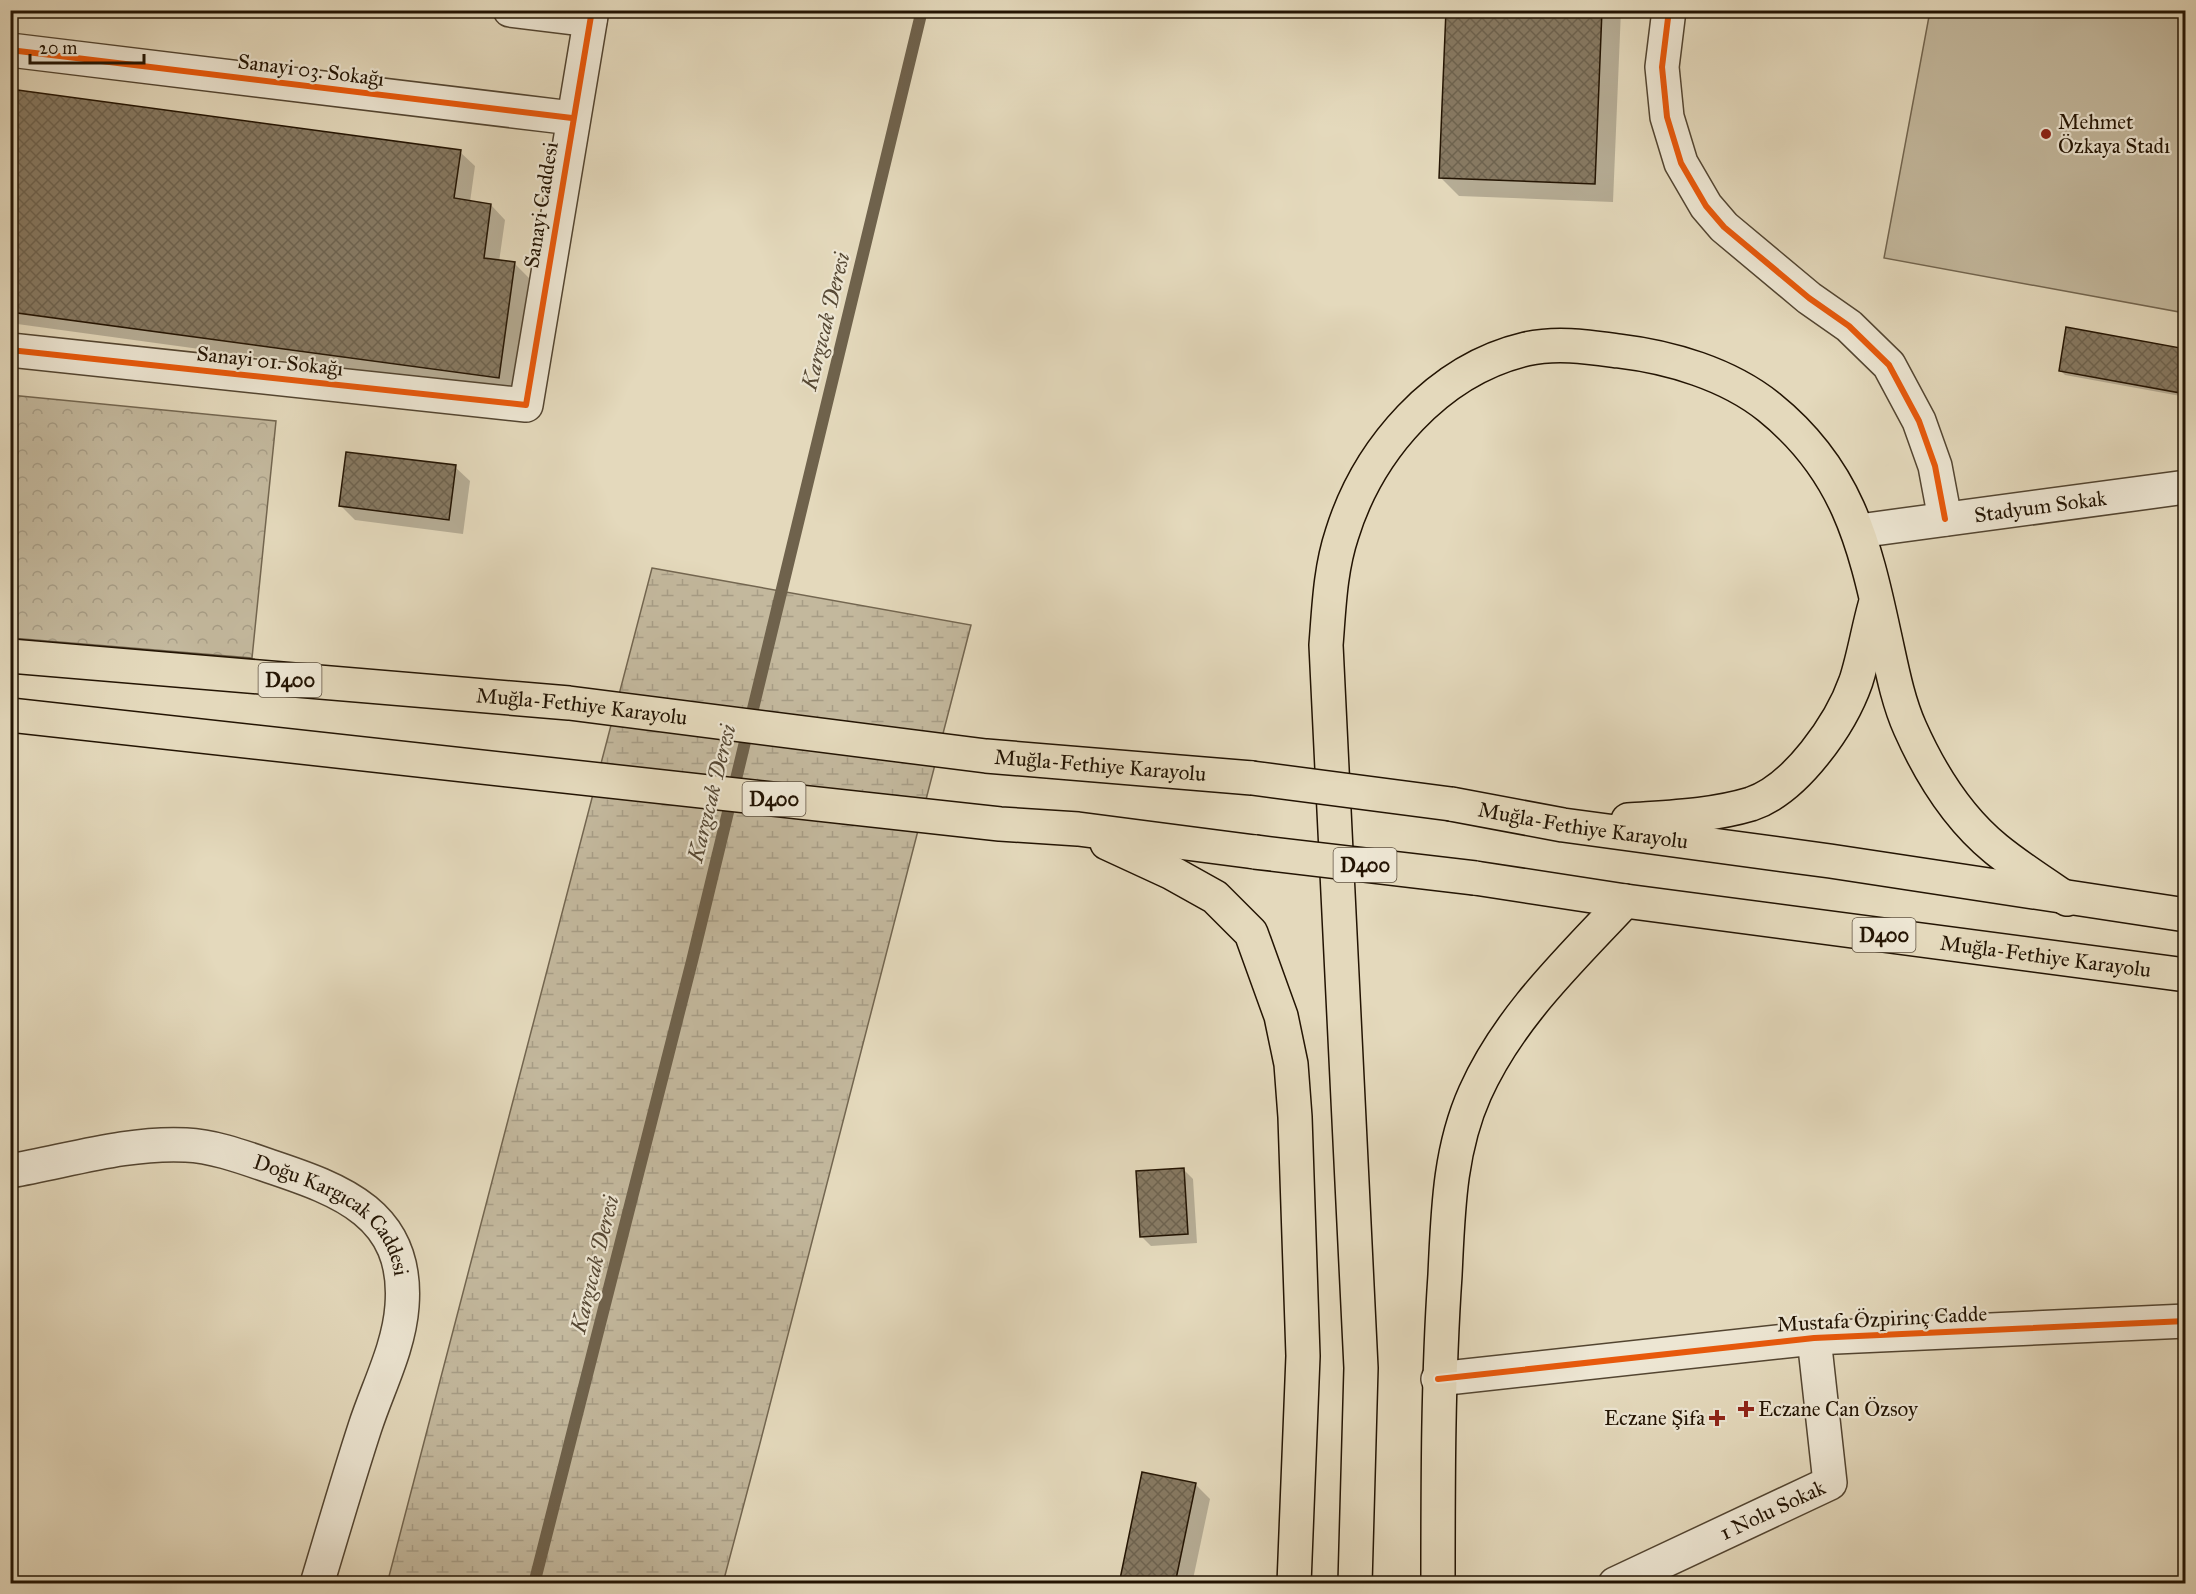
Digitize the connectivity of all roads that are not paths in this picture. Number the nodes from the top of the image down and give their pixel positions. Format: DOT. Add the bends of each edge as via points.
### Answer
graph roads {
  1 [pos="510,10"];
  2 [pos="1670,10"];
  3 [pos="591,15"];
  4 [pos="10,50"];
  5 [pos="572,118"];
  6 [pos="10,350"];
  7 [pos="526,405"];
  8 [pos="2186,487"];
  9 [pos="1945,519"];
  10 [pos="1859,531"];
  11 [pos="1877,597"];
  12 [pos="10,656"];
  13 [pos="10,715"];
  14 [pos="1563,825"];
  15 [pos="1078,830"];
  16 [pos="2067,899"];
  17 [pos="1625,901"];
  18 [pos="2186,915"];
  19 [pos="2186,975"];
  20 [pos="10,1171"];
  21 [pos="2186,1321"];
  22 [pos="1814,1338"];
  23 [pos="1438,1379"];
  24 [pos="317,1584"];
  25 [pos="1294,1584"];
  26 [pos="1355,1584"];
  27 [pos="1438,1584"];
  28 [pos="1616,1584"];
  1 -- 3 [label="street"];
  2 -- 9 [label="street" via="1662,67 1667,117 1681,163 1706,206 1724,227 1849,326 1888,365 1919,421 1935,466"];
  3 -- 5 [label="street, Sanayi Caddesi"];
  4 -- 5 [label="street, Sanayi 03. Sokağı"];
  5 -- 7 [label="street, Sanayi Caddesi"];
  6 -- 7 [label="street, Sanayi 01. Sokağı"];
  8 -- 9 [label="street, Stadyum Sokak"];
  9 -- 10 [label="street, Stadyum Sokak"];
  10 -- 11 [label="highway"];
  10 -- 26 [label="highway" via="1844,495 1823,464 1798,433 1767,405 1727,381 1680,364 1632,352 1575,345 1527,349 1486,363 1448,385 1385,446 1358,491 1341,536 1330,584 1326,645 1361,1368"];
  11 -- 14 [label="highway" via="1855,682 1836,721 1812,755 1780,789 1753,803 1711,813"];
  11 -- 16 [label="highway" via="1892,669 1910,727 1960,813 1995,849"];
  12 -- 14 [label="highway, Muğla-Fethiye Karayolu / D400, bridge" via="569,703 986,756 1252,778 1451,804"];
  13 -- 15 [label="highway, Muğla-Fethiye Karayolu / D400"];
  14 -- 16 [label="highway, Muğla-Fethiye Karayolu / D400" via="1830,861"];
  15 -- 17 [label="highway, Muğla-Fethiye Karayolu / D400, bridge" via="1475,878"];
  15 -- 25 [label="highway" via="1215,897 1251,933 1281,1016 1295,1117 1303,1356"];
  16 -- 18 [label="highway, Muğla-Fethiye Karayolu / D400"];
  17 -- 19 [label="highway, Muğla-Fethiye Karayolu / D400"];
  17 -- 23 [label="highway" via="1521,1013 1475,1092 1458,1136 1451,1179"];
  20 -- 24 [label="street, Doğu Kargıcak Caddesi" via="153,1146 187,1144 219,1150 319,1182 355,1200 380,1223 402,1276 402,1306 394,1346"];
  21 -- 22 [label="street, Mustafa Özpirinç Cadde"];
  22 -- 23 [label="street, Mustafa Özpirinç Cadde"];
  22 -- 28 [label="street, 1 Nolu Sokak" via="1830,1483"];
  23 -- 27 [label="highway"];
}
